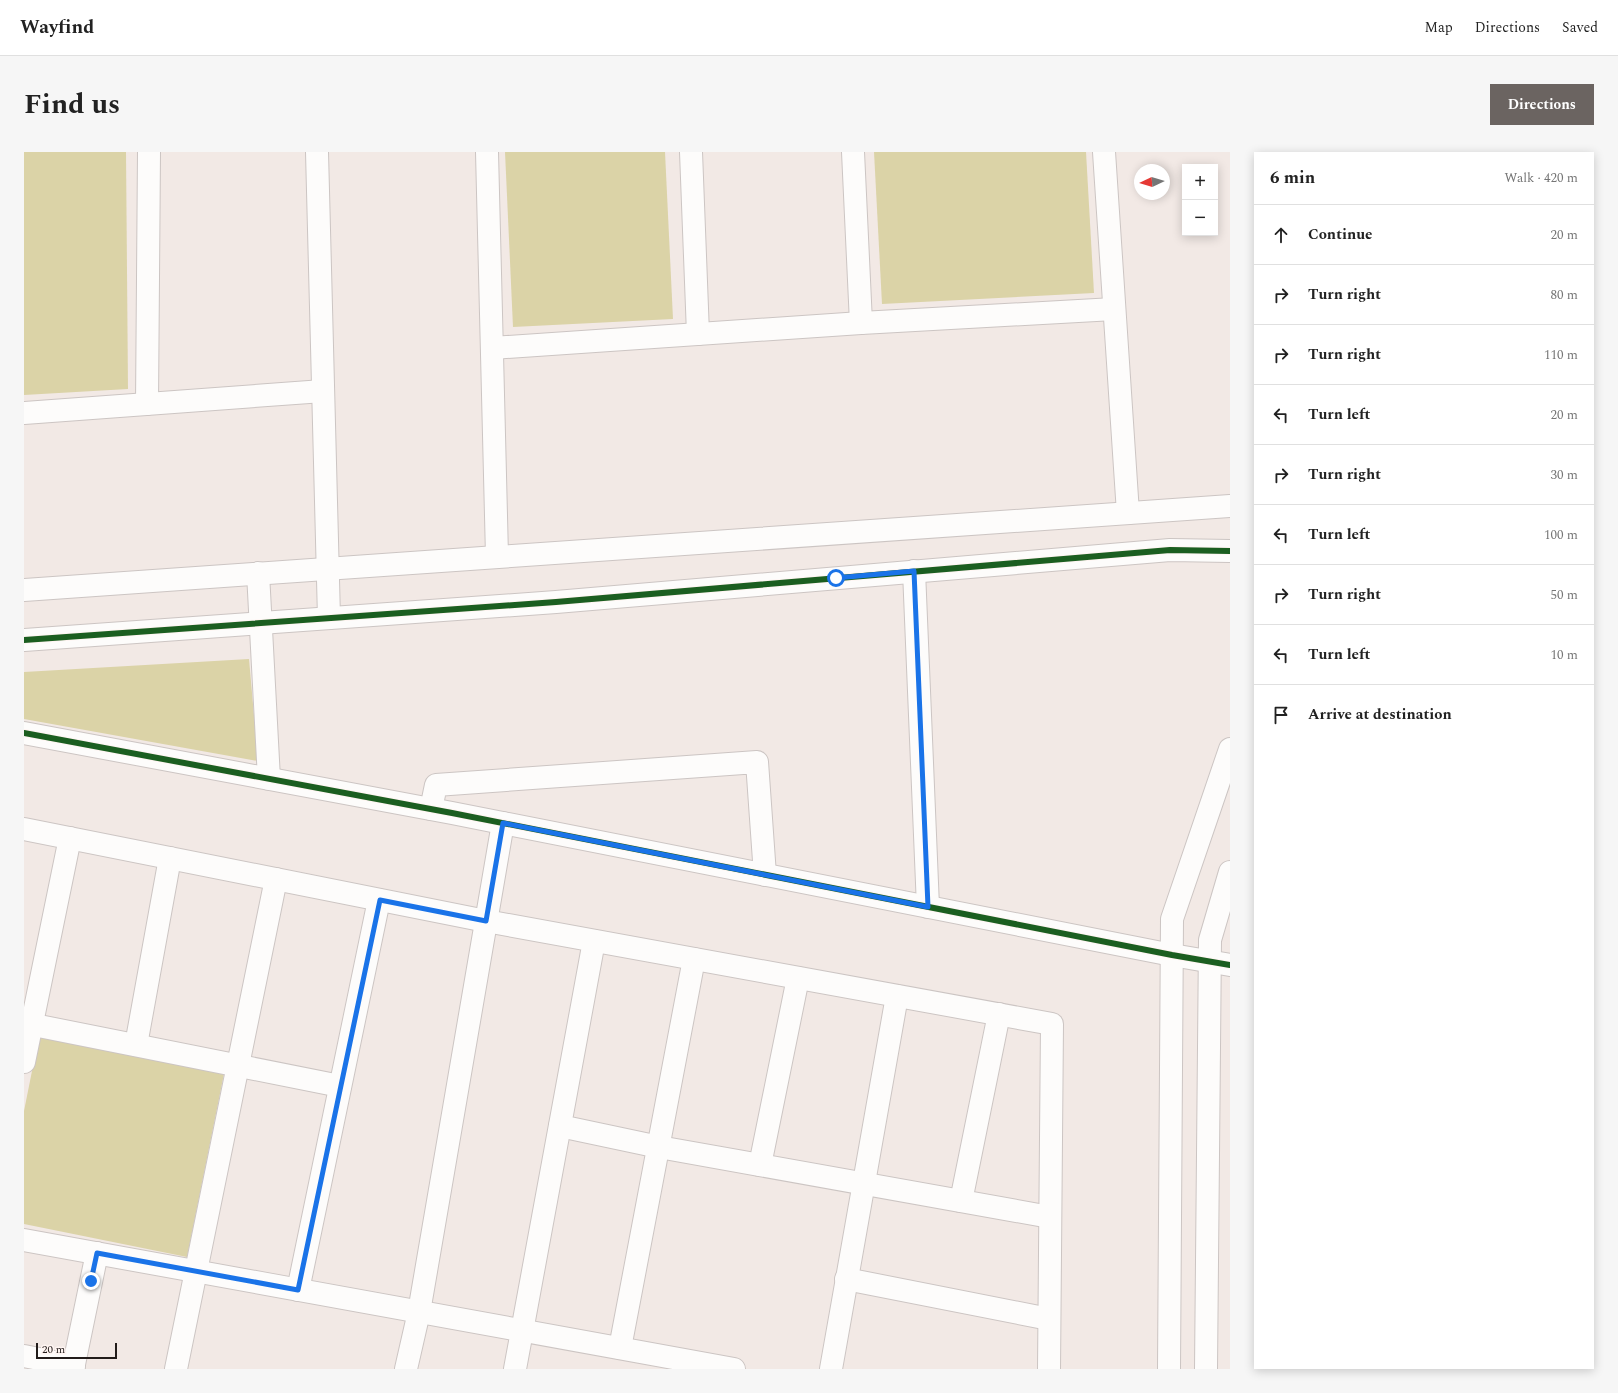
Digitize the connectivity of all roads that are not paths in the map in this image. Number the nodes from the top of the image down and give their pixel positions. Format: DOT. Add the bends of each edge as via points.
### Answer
graph roads {
  1 [pos="149,152"];
  2 [pos="316,152"];
  3 [pos="487,152"];
  4 [pos="691,152"];
  5 [pos="853,152"];
  6 [pos="1104,152"];
  7 [pos="1114,309"];
  8 [pos="861,322"];
  9 [pos="698,334"];
  10 [pos="492,348"];
  11 [pos="323,391"];
  12 [pos="147,404"];
  13 [pos="24,413"];
  14 [pos="1230,506"];
  15 [pos="1128,513"];
  16 [pos="1230,551"];
  17 [pos="497,556"];
  18 [pos="328,567"];
  19 [pos="914,571"];
  20 [pos="258,573"];
  21 [pos="24,590"];
  22 [pos="329,618"];
  23 [pos="261,623"];
  24 [pos="24,640"];
  25 [pos="24,732"];
  26 [pos="1230,749"];
  27 [pos="269,779"];
  28 [pos="431,809"];
  29 [pos="503,823"];
  30 [pos="24,829"];
  31 [pos="70,838"];
  32 [pos="170,858"];
  33 [pos="1230,872"];
  34 [pos="765,875"];
  35 [pos="276,879"];
  36 [pos="380,900"];
  37 [pos="928,907"];
  38 [pos="486,921"];
  39 [pos="594,941"];
  40 [pos="1172,955"];
  41 [pos="694,959"];
  42 [pos="1220,963"];
  43 [pos="798,978"];
  44 [pos="897,996"];
  45 [pos="999,1014"];
  46 [pos="28,1024"];
  47 [pos="136,1045"];
  48 [pos="24,1062"];
  49 [pos="238,1065"];
  50 [pos="340,1086"];
  51 [pos="560,1126"];
  52 [pos="659,1147"];
  53 [pos="760,1165"];
  54 [pos="863,1184"];
  55 [pos="961,1201"];
  56 [pos="1050,1217"];
  57 [pos="24,1240"];
  58 [pos="97,1253"];
  59 [pos="195,1271"];
  60 [pos="846,1279"];
  61 [pos="298,1290"];
  62 [pos="419,1312"];
  63 [pos="1049,1319"];
  64 [pos="523,1331"];
  65 [pos="620,1348"];
  66 [pos="24,1356"];
  67 [pos="74,1368"];
  68 [pos="176,1369"];
  69 [pos="406,1369"];
  70 [pos="515,1369"];
  71 [pos="734,1369"];
  72 [pos="830,1369"];
  73 [pos="1049,1369"];
  74 [pos="1169,1369"];
  75 [pos="1206,1369"];
  1 -- 12 [label="street"];
  2 -- 11 [label="street"];
  3 -- 10 [label="street"];
  4 -- 9 [label="street"];
  5 -- 8 [label="street"];
  6 -- 7 [label="street"];
  7 -- 8 [label="street"];
  7 -- 15 [label="street"];
  8 -- 9 [label="street"];
  9 -- 10 [label="street"];
  10 -- 17 [label="street"];
  11 -- 12 [label="street"];
  11 -- 18 [label="street"];
  12 -- 13 [label="street"];
  14 -- 15 [label="street"];
  15 -- 17 [label="street"];
  16 -- 19 [label="street" via="1170,550"];
  17 -- 18 [label="street"];
  18 -- 20 [label="street"];
  18 -- 22 [label="street"];
  19 -- 22 [label="street" via="556,602"];
  19 -- 37 [label="street"];
  20 -- 21 [label="street"];
  20 -- 23 [label="street"];
  22 -- 23 [label="street"];
  23 -- 24 [label="street"];
  23 -- 27 [label="street"];
  25 -- 27 [label="street"];
  26 -- 40 [label="street" via="1172,919"];
  27 -- 28 [label="street"];
  28 -- 29 [label="street"];
  28 -- 34 [label="street" via="436,784 757,762"];
  29 -- 34 [label="street"];
  29 -- 38 [label="street"];
  30 -- 31 [label="street"];
  31 -- 32 [label="street"];
  31 -- 46 [label="street"];
  32 -- 35 [label="street"];
  32 -- 47 [label="street"];
  33 -- 42 [label="street" via="1210,940"];
  34 -- 37 [label="street"];
  35 -- 36 [label="street"];
  35 -- 49 [label="street"];
  36 -- 38 [label="street"];
  36 -- 50 [label="street"];
  37 -- 40 [label="street"];
  38 -- 39 [label="street"];
  38 -- 62 [label="street"];
  39 -- 41 [label="street"];
  39 -- 51 [label="street"];
  40 -- 42 [label="street"];
  40 -- 74 [label="street"];
  41 -- 43 [label="street"];
  41 -- 52 [label="street"];
  42 -- 75 [label="street"];
  43 -- 44 [label="street"];
  43 -- 53 [label="street"];
  44 -- 45 [label="street"];
  44 -- 54 [label="street"];
  45 -- 55 [label="street"];
  45 -- 56 [label="street" via="1052,1024"];
  46 -- 47 [label="street"];
  46 -- 48 [label="street"];
  47 -- 49 [label="street"];
  49 -- 50 [label="street"];
  49 -- 59 [label="street"];
  50 -- 61 [label="street"];
  51 -- 52 [label="street"];
  51 -- 64 [label="street"];
  52 -- 53 [label="street"];
  52 -- 65 [label="street"];
  53 -- 54 [label="street"];
  54 -- 55 [label="street"];
  54 -- 60 [label="street"];
  55 -- 56 [label="street"];
  56 -- 63 [label="street"];
  57 -- 58 [label="street"];
  58 -- 59 [label="street"];
  58 -- 67 [label="street"];
  59 -- 61 [label="street"];
  59 -- 68 [label="street"];
  60 -- 63 [label="street"];
  60 -- 72 [label="street"];
  61 -- 62 [label="street"];
  62 -- 64 [label="street"];
  62 -- 69 [label="street"];
  63 -- 73 [label="street"];
  64 -- 65 [label="street"];
  64 -- 70 [label="street"];
  65 -- 71 [label="street"];
  66 -- 67 [label="street"];
}
